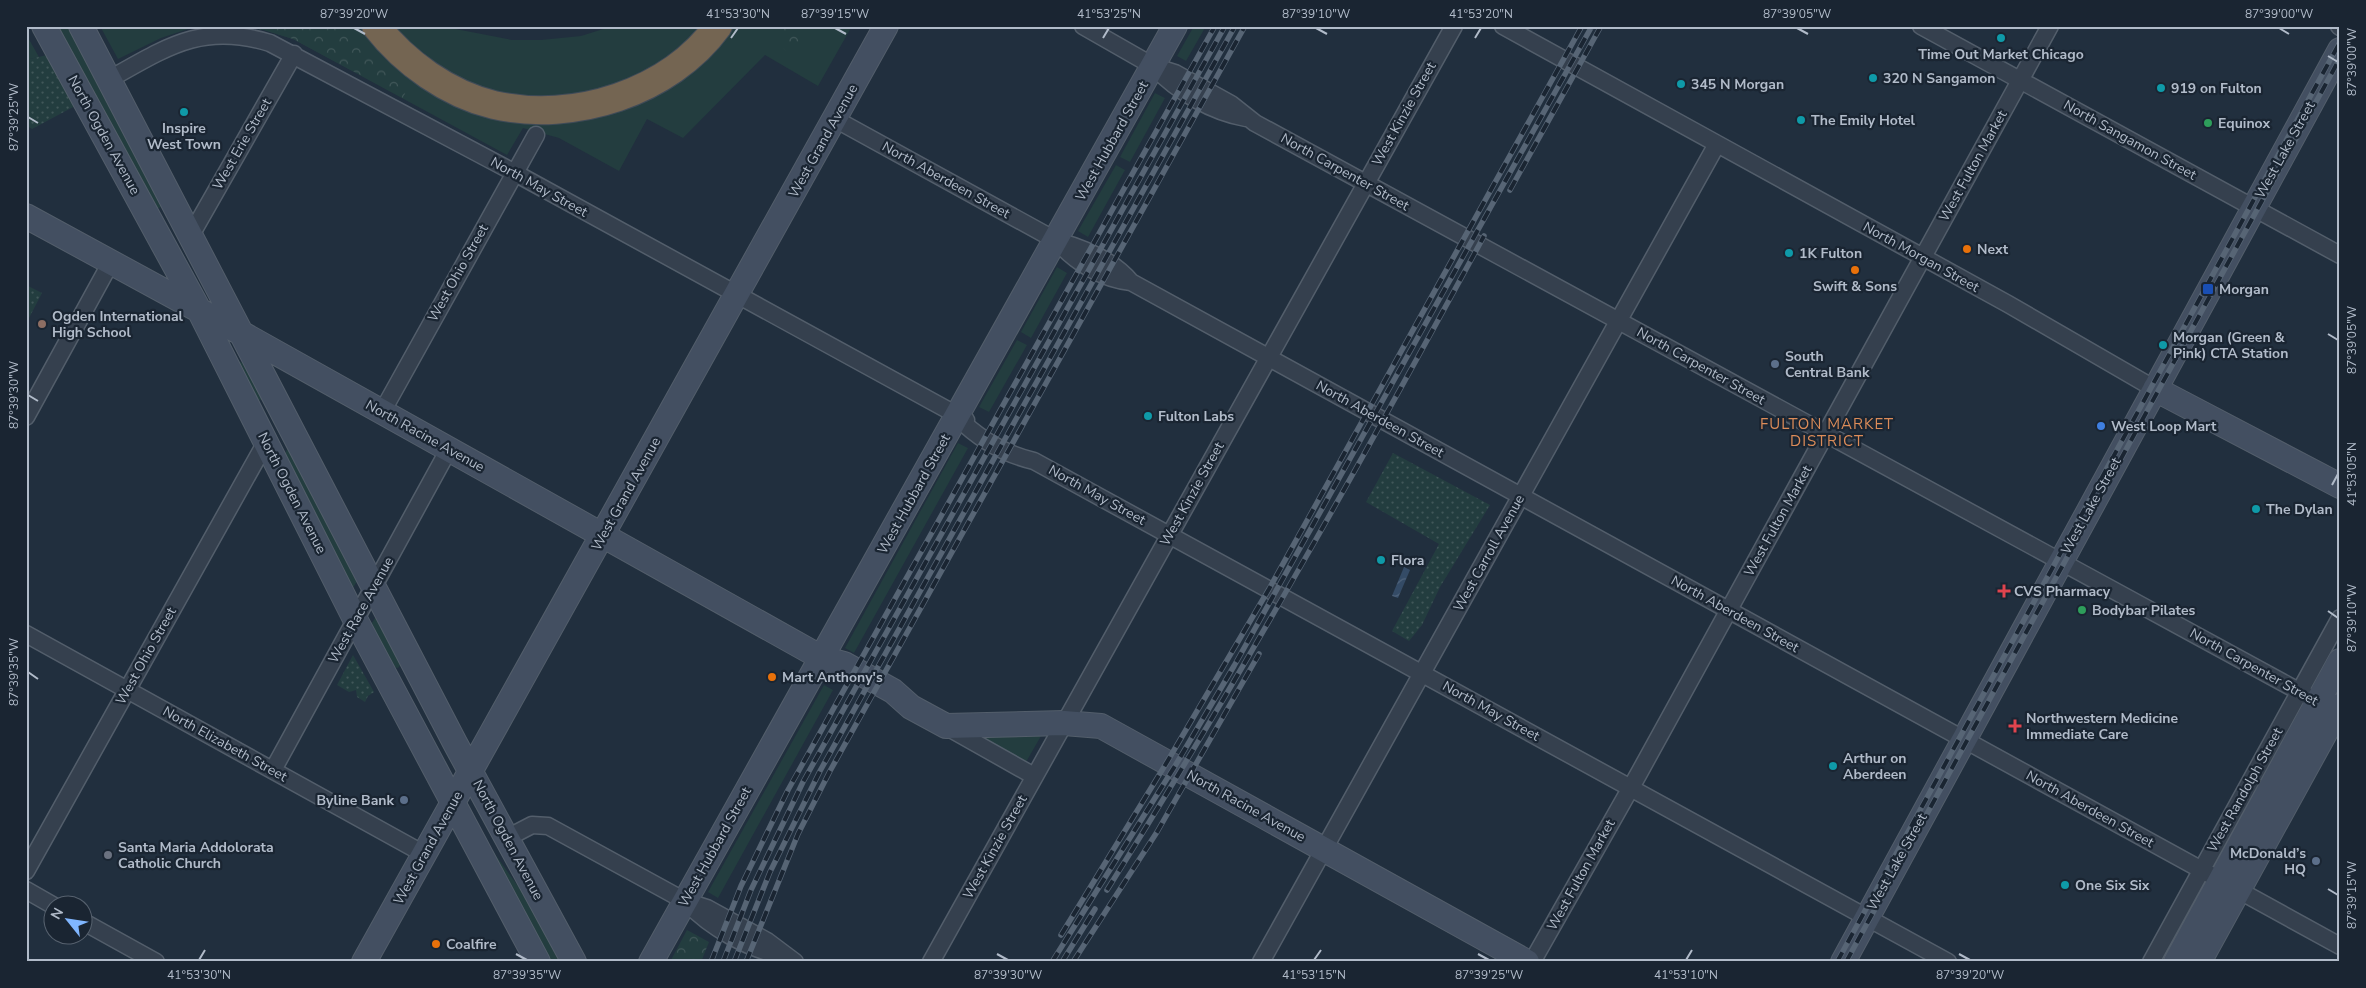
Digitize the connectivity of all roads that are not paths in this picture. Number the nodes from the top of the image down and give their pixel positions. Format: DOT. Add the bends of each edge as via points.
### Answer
graph roads {
  1 [pos="44,26"];
  2 [pos="81,26"];
  3 [pos="376,26"];
  4 [pos="718,26"];
  5 [pos="886,26"];
  6 [pos="1083,26"];
  7 [pos="1176,26"];
  8 [pos="1454,26"];
  9 [pos="1503,26"];
  10 [pos="1921,26"];
  11 [pos="2050,26"];
  12 [pos="2340,50"];
  13 [pos="294,54"];
  14 [pos="1153,66"];
  15 [pos="108,80"];
  16 [pos="2021,80"];
  17 [pos="835,119"];
  18 [pos="536,135"];
  19 [pos="1717,144"];
  20 [pos="514,173"];
  21 [pos="1366,184"];
  22 [pos="2254,208"];
  23 [pos="26,216"];
  24 [pos="191,235"];
  25 [pos="1056,241"];
  26 [pos="2340,254"];
  27 [pos="1923,257"];
  28 [pos="111,262"];
  29 [pos="737,296"];
  30 [pos="199,310"];
  31 [pos="1618,321"];
  32 [pos="241,333"];
  33 [pos="1268,357"];
  34 [pos="2155,389"];
  35 [pos="382,412"];
  36 [pos="26,417"];
  37 [pos="957,417"];
  38 [pos="1826,434"];
  39 [pos="266,442"];
  40 [pos="449,449"];
  41 [pos="2340,486"];
  42 [pos="1521,496"];
  43 [pos="603,535"];
  44 [pos="1169,535"];
  45 [pos="2061,562"];
  46 [pos="373,587"];
  47 [pos="1728,610"];
  48 [pos="2340,618"];
  49 [pos="356,620"];
  50 [pos="26,634"];
  51 [pos="822,658"];
  52 [pos="2340,661"];
  53 [pos="1422,674"];
  54 [pos="127,690"];
  55 [pos="2326,705"];
  56 [pos="1064,723"];
  57 [pos="946,726"];
  58 [pos="1964,739"];
  59 [pos="273,770"];
  60 [pos="471,770"];
  61 [pos="1034,776"];
  62 [pos="1630,788"];
  63 [pos="454,801"];
  64 [pos="507,838"];
  65 [pos="1324,849"];
  66 [pos="424,854"];
  67 [pos="26,871"];
  68 [pos="2220,880"];
  69 [pos="26,890"];
  70 [pos="42,899"];
  71 [pos="685,901"];
  72 [pos="1867,917"];
  73 [pos="92,927"];
  74 [pos="2340,946"];
  75 [pos="790,959"];
  76 [pos="156,962"];
  77 [pos="364,962"];
  78 [pos="538,962"];
  79 [pos="574,962"];
  80 [pos="651,962"];
  81 [pos="931,962"];
  82 [pos="1261,962"];
  83 [pos="1527,962"];
  84 [pos="1532,962"];
  85 [pos="1843,962"];
  86 [pos="1948,962"];
  87 [pos="2151,962"];
  88 [pos="2176,962"];
  89 [pos="2199,962"];
  1 -- 30 [label="main road, North Ogden Avenue"];
  2 -- 15 [label="main road, North Ogden Avenue"];
  3 -- 4 [label="highway" via="411,62 451,89 494,105 530,110 556,110 601,103 646,86 692,54"];
  5 -- 17 [label="main road, West Grand Avenue"];
  6 -- 14 [label="street, North Carpenter Street"];
  7 -- 14 [label="main road, West Hubbard Street"];
  8 -- 21 [label="street, West Kinzie Street"];
  9 -- 19 [label="street, North Morgan Street"];
  10 -- 16 [label="street, North Sangamon Street"];
  11 -- 16 [label="street, West Fulton Market"];
  12 -- 22 [label="main road, West Lake Street"];
  13 -- 15 [label="street, North May Street" via="250,37 215,35 170,46"];
  13 -- 20 [label="street, North May Street"];
  13 -- 24 [label="street, West Erie Street"];
  14 -- 21 [label="street, North Carpenter Street" via="1170,84 1226,114 1246,118"];
  14 -- 25 [label="main road, West Hubbard Street"];
  15 -- 24 [label="main road, North Ogden Avenue"];
  16 -- 22 [label="street, North Sangamon Street"];
  16 -- 27 [label="street, West Fulton Market"];
  17 -- 25 [label="street, North Aberdeen Street"];
  17 -- 29 [label="main road, West Grand Avenue"];
  18 -- 20 [label="street, West Ohio Street"];
  19 -- 27 [label="street, North Morgan Street"];
  19 -- 31 [label="street, West Carroll Avenue"];
  20 -- 29 [label="street, North May Street"];
  20 -- 35 [label="street, West Ohio Street"];
  21 -- 31 [label="street, North Carpenter Street"];
  21 -- 33 [label="street, West Kinzie Street"];
  22 -- 26 [label="street, North Sangamon Street"];
  22 -- 34 [label="main road, West Lake Street"];
  23 -- 28 [label="main road, North Racine Avenue"];
  24 -- 32 [label="main road, North Ogden Avenue"];
  25 -- 33 [label="street, North Aberdeen Street" via="1071,257 1115,280 1131,282"];
  25 -- 37 [label="main road, West Hubbard Street"];
  27 -- 34 [label="street, North Morgan Street"];
  27 -- 38 [label="street, West Fulton Market"];
  28 -- 30 [label="main road, North Racine Avenue"];
  28 -- 36 [label="street"];
  29 -- 37 [label="street, North May Street"];
  29 -- 43 [label="main road, West Grand Avenue"];
  30 -- 32 [label="main road, North Racine Avenue"];
  30 -- 39 [label="main road, North Ogden Avenue"];
  31 -- 38 [label="street, North Carpenter Street"];
  31 -- 42 [label="street, West Carroll Avenue"];
  32 -- 35 [label="main road, North Racine Avenue"];
  32 -- 46 [label="main road, North Ogden Avenue"];
  33 -- 42 [label="street, North Aberdeen Street"];
  33 -- 44 [label="street, West Kinzie Street"];
  34 -- 41 [label="main road, North Morgan Street"];
  34 -- 45 [label="main road, West Lake Street"];
  35 -- 40 [label="main road, North Racine Avenue"];
  37 -- 44 [label="street, North May Street" via="974,434 1016,457 1034,461"];
  37 -- 51 [label="main road, West Hubbard Street"];
  38 -- 45 [label="street, North Carpenter Street"];
  38 -- 47 [label="street, West Fulton Market"];
  39 -- 49 [label="main road, North Ogden Avenue"];
  39 -- 54 [label="street, West Ohio Street"];
  40 -- 43 [label="main road, North Racine Avenue"];
  40 -- 46 [label="street, West Race Avenue"];
  42 -- 47 [label="street, North Aberdeen Street"];
  42 -- 53 [label="street, West Carroll Avenue"];
  43 -- 51 [label="main road, North Racine Avenue"];
  43 -- 60 [label="main road, West Grand Avenue"];
  44 -- 53 [label="street, North May Street"];
  44 -- 56 [label="street, West Kinzie Street"];
  45 -- 55 [label="street, North Carpenter Street"];
  45 -- 58 [label="main road, West Lake Street"];
  46 -- 49 [label="street, West Race Avenue"];
  46 -- 60 [label="main road, North Ogden Avenue"];
  47 -- 58 [label="street, North Aberdeen Street"];
  47 -- 62 [label="street, West Fulton Market"];
  48 -- 55 [label="street, West Randolph Street"];
  49 -- 59 [label="street, West Race Avenue"];
  49 -- 63 [label="main road, North Ogden Avenue"];
  50 -- 54 [label="street, North Elizabeth Street"];
  51 -- 57 [label="main road, North Racine Avenue" via="837,675 886,702 911,707"];
  51 -- 71 [label="main road, West Hubbard Street"];
  52 -- 55 [label="main road, West Randolph Street"];
  53 -- 62 [label="street, North May Street"];
  53 -- 65 [label="street, West Carroll Avenue"];
  54 -- 59 [label="street, North Elizabeth Street"];
  54 -- 67 [label="street, West Ohio Street"];
  55 -- 68 [label="main road, West Randolph Street"];
  56 -- 57 [label="main road, North Racine Avenue"];
  56 -- 61 [label="street, West Kinzie Street"];
  56 -- 65 [label="main road, North Racine Avenue" via="1101,726"];
  57 -- 61 [label="street, North Racine Avenue"];
  58 -- 68 [label="street, North Aberdeen Street"];
  58 -- 72 [label="main road, West Lake Street"];
  59 -- 66 [label="street, North Elizabeth Street"];
  60 -- 63 [label="main road, West Grand Avenue"];
  60 -- 64 [label="main road, North Ogden Avenue"];
  61 -- 81 [label="street, West Kinzie Street"];
  62 -- 72 [label="street, North May Street"];
  62 -- 84 [label="street, West Fulton Market"];
  63 -- 66 [label="main road, West Grand Avenue"];
  63 -- 78 [label="main road, North Ogden Avenue"];
  64 -- 71 [label="street" via="532,825 548,826"];
  64 -- 79 [label="main road, North Ogden Avenue"];
  65 -- 82 [label="street, West Carroll Avenue"];
  65 -- 83 [label="main road, North Racine Avenue"];
  66 -- 77 [label="main road, West Grand Avenue"];
  68 -- 74 [label="street, North Aberdeen Street"];
  68 -- 87 [label="street, West Randolph Street"];
  68 -- 88 [label="main road, West Randolph Street"];
  68 -- 89 [label="main road, West Randolph Street"];
  69 -- 70 [label="street"];
  71 -- 75 [label="street" via="701,918 761,952"];
  71 -- 80 [label="main road, West Hubbard Street"];
  72 -- 85 [label="main road, West Lake Street"];
  72 -- 86 [label="street, North May Street"];
  73 -- 76 [label="street"];
}
